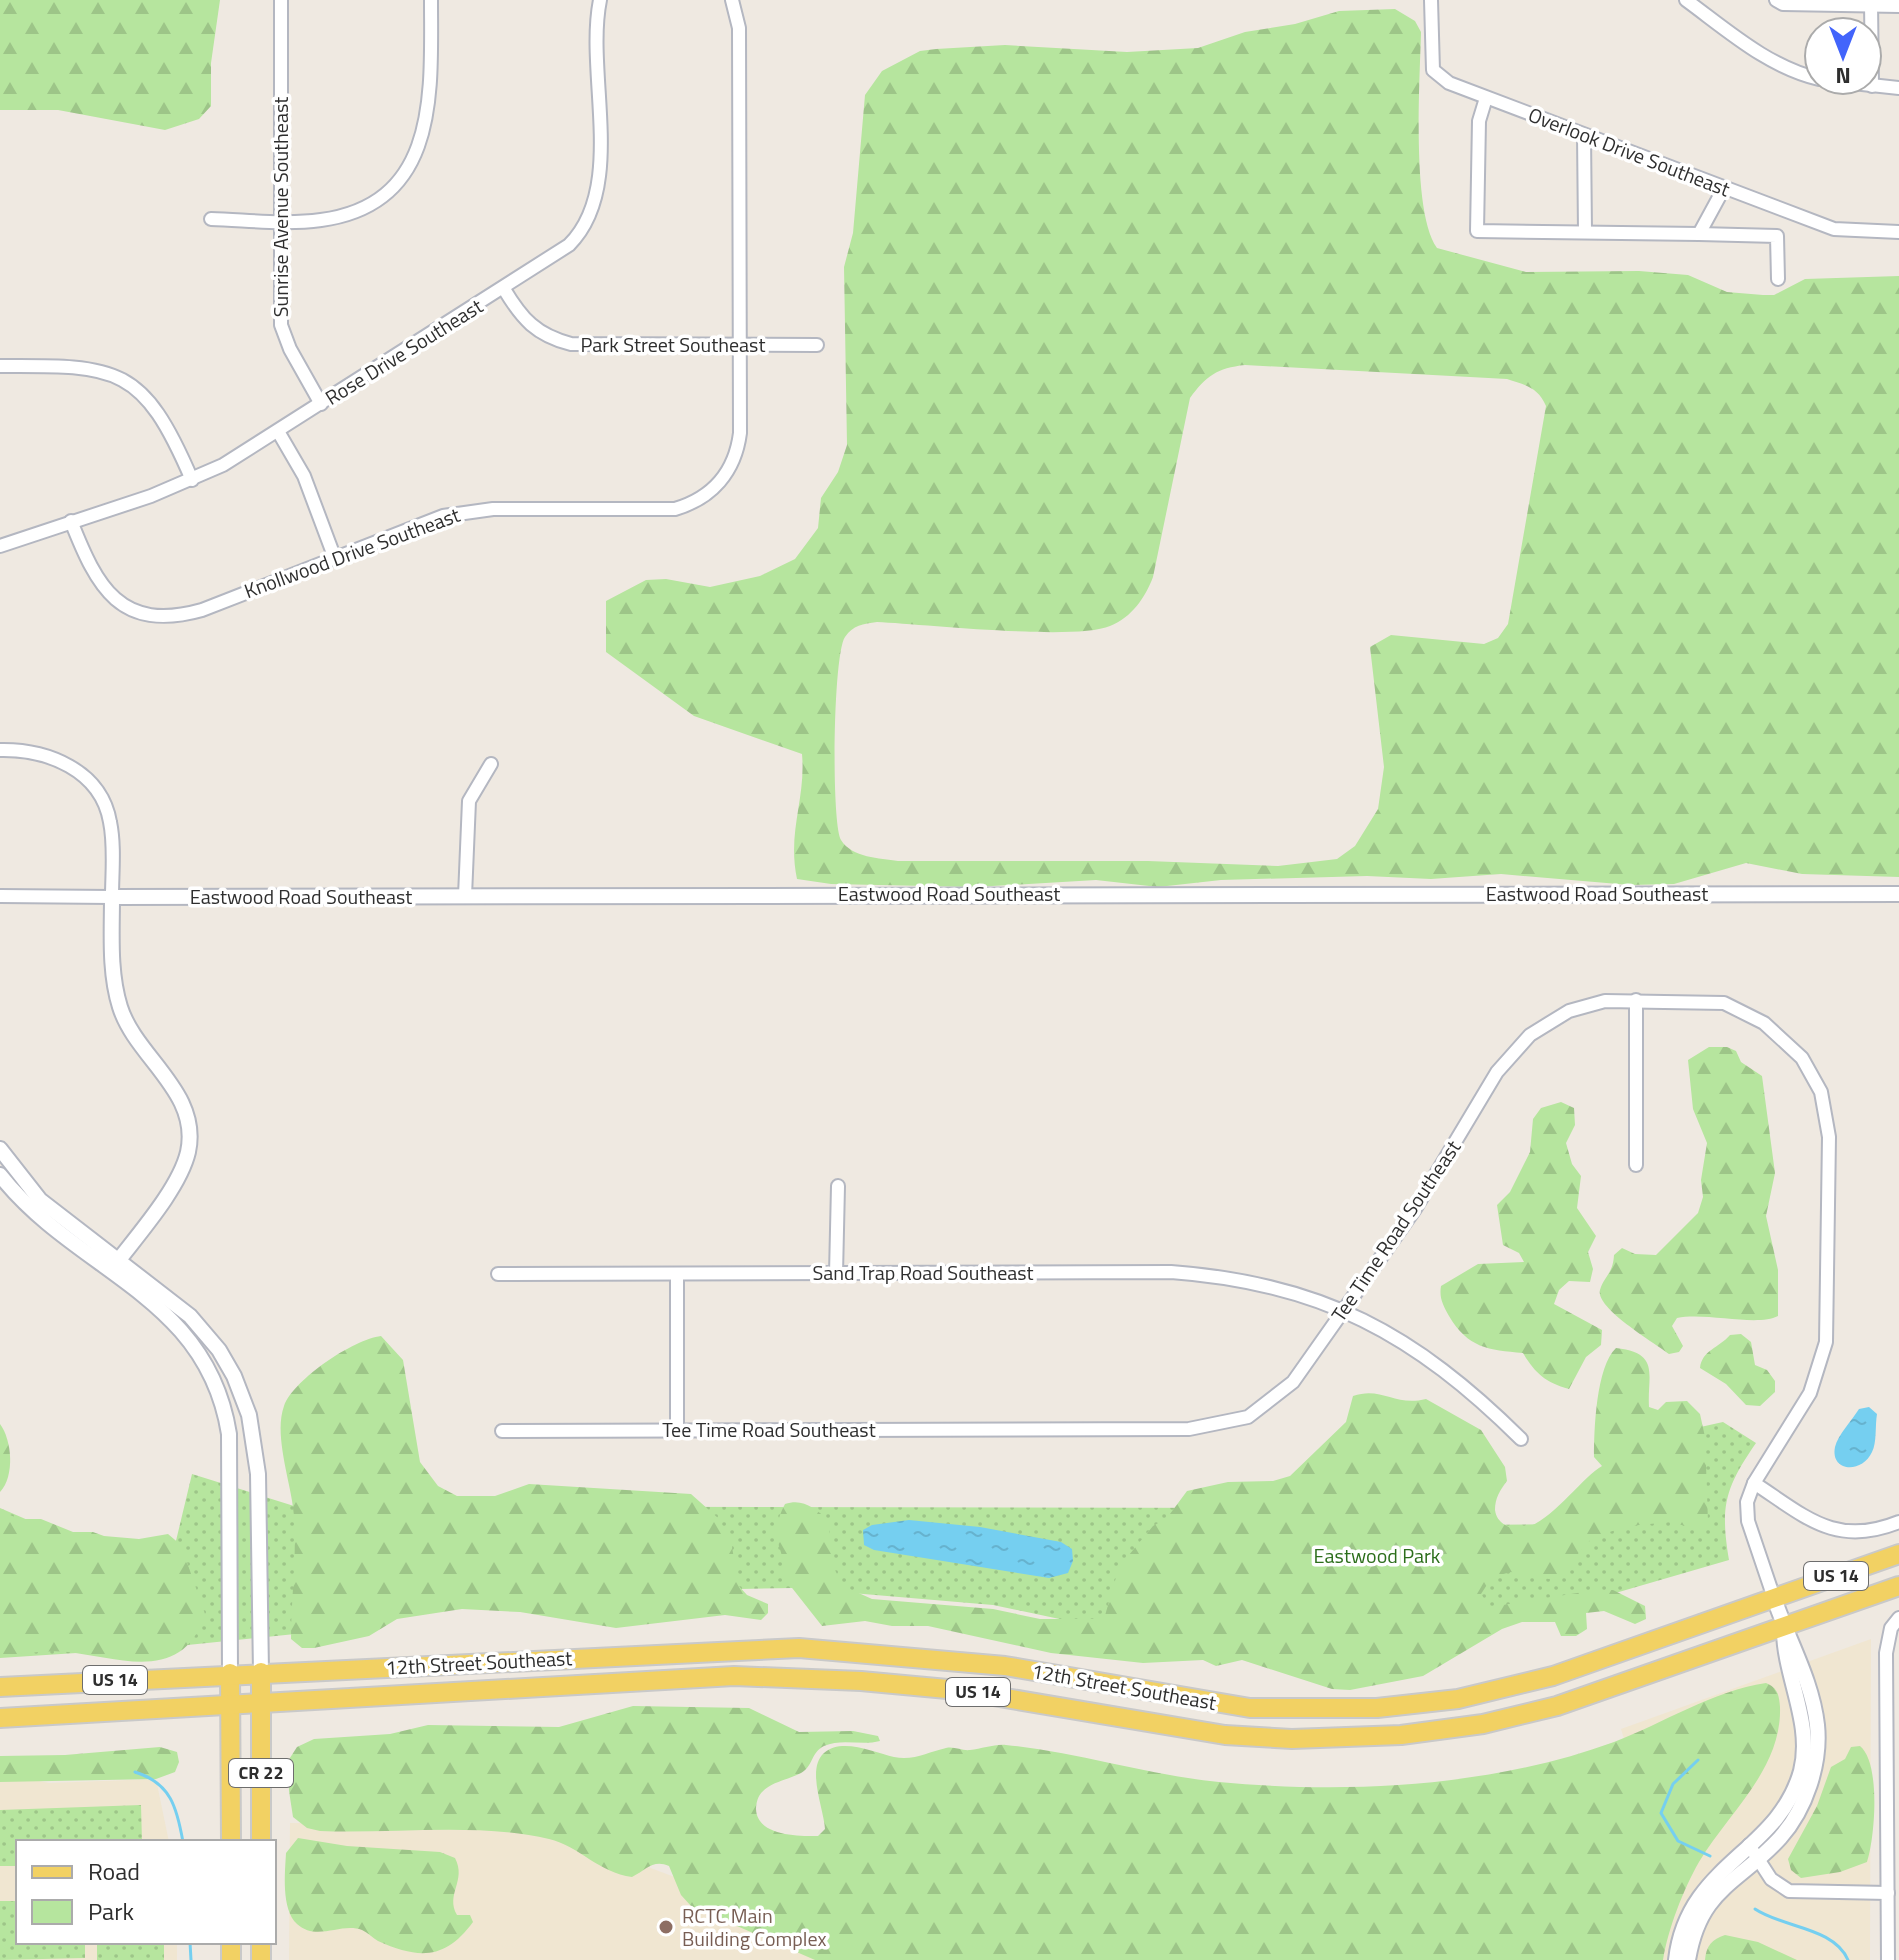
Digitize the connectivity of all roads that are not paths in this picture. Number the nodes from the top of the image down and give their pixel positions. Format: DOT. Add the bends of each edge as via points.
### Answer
graph roads {
  1 [pos="281,0"];
  2 [pos="431,0"];
  3 [pos="600,0"];
  4 [pos="732,0"];
  5 [pos="1431,0"];
  6 [pos="1686,0"];
  7 [pos="1776,0"];
  8 [pos="1871,4"];
  9 [pos="1899,6"];
  10 [pos="1803,75"];
  11 [pos="1486,98"];
  12 [pos="1584,135"];
  13 [pos="1724,188"];
  14 [pos="211,219"];
  15 [pos="280,221"];
  16 [pos="1585,232"];
  17 [pos="1899,232"];
  18 [pos="1699,234"];
  19 [pos="1778,279"];
  20 [pos="504,289"];
  21 [pos="741,345"];
  22 [pos="817,345"];
  23 [pos="0,366"];
  24 [pos="321,404"];
  25 [pos="279,433"];
  26 [pos="192,480"];
  27 [pos="71,521"];
  28 [pos="0,546"];
  29 [pos="334,556"];
  30 [pos="0,750"];
  31 [pos="491,764"];
  32 [pos="1899,894"];
  33 [pos="0,896"];
  34 [pos="465,896"];
  35 [pos="112,897"];
  36 [pos="1636,1000"];
  37 [pos="0,1149"];
  38 [pos="1636,1165"];
  39 [pos="0,1175"];
  40 [pos="838,1186"];
  41 [pos="115,1265"];
  42 [pos="498,1274"];
  43 [pos="677,1274"];
  44 [pos="836,1274"];
  45 [pos="1343,1310"];
  46 [pos="677,1430"];
  47 [pos="502,1431"];
  48 [pos="1521,1439"];
  49 [pos="1754,1483"];
  50 [pos="1899,1522"];
  51 [pos="1899,1554"];
  52 [pos="1899,1586"];
  53 [pos="1774,1598"];
  54 [pos="1895,1623"];
  55 [pos="1784,1628"];
  56 [pos="261,1672"];
  57 [pos="230,1673"];
  58 [pos="0,1687"];
  59 [pos="261,1703"];
  60 [pos="231,1705"];
  61 [pos="0,1718"];
  62 [pos="1893,1739"];
  63 [pos="231,1840"];
  64 [pos="261,1840"];
  65 [pos="1753,1851"];
  66 [pos="1888,1893"];
  67 [pos="1676,1960"];
  68 [pos="1688,1960"];
  69 [pos="1888,1960"];
  1 -- 15 [label="street, Sunrise Avenue Southeast"];
  2 -- 15 [label="street" via="431,94 425,134 408,168 361,209 319,220"];
  3 -- 20 [label="street, Rose Drive Southeast" via="598,181 593,210 569,245"];
  4 -- 21 [label="street, Knollwood Drive Southeast" via="739,28"];
  5 -- 11 [label="street, Overlook Drive Southeast" via="1433,70 1449,83"];
  6 -- 10 [label="street" via="1746,46"];
  7 -- 8 [label="street"];
  8 -- 9 [label="street"];
  11 -- 12 [label="street, Overlook Drive Southeast"];
  11 -- 16 [label="street" via="1479,121 1477,231"];
  12 -- 13 [label="street, Overlook Drive Southeast"];
  12 -- 16 [label="street"];
  13 -- 17 [label="street, Overlook Drive Southeast" via="1834,229"];
  13 -- 18 [label="street"];
  14 -- 15 [label="street"];
  15 -- 24 [label="street, Sunrise Avenue Southeast" via="281,325"];
  16 -- 18 [label="street"];
  18 -- 19 [label="street" via="1777,236"];
  20 -- 21 [label="street, Park Street Southeast" via="530,326 571,344"];
  20 -- 24 [label="street, Rose Drive Southeast"];
  21 -- 22 [label="street, Park Street Southeast"];
  21 -- 29 [label="street, Knollwood Drive Southeast" via="738,449 723,479 703,498 659,510 469,511"];
  23 -- 26 [label="street" via="64,365 104,371 122,380 156,407"];
  24 -- 25 [label="street, Rose Drive Southeast"];
  25 -- 26 [label="street, Rose Drive Southeast"];
  25 -- 29 [label="street" via="304,476"];
  26 -- 27 [label="street, Rose Drive Southeast"];
  27 -- 28 [label="street, Rose Drive Southeast"];
  27 -- 29 [label="street, Knollwood Drive Southeast" via="102,588 124,606 154,616 202,610"];
  30 -- 35 [label="street" via="48,756 77,770 91,784 110,820"];
  31 -- 34 [label="street" via="469,801"];
  32 -- 34 [label="street, Eastwood Road Southeast"];
  33 -- 35 [label="street, Eastwood Road Southeast"];
  34 -- 35 [label="street, Eastwood Road Southeast"];
  35 -- 41 [label="street" via="113,973 120,1007 179,1096 188,1131 181,1169"];
  36 -- 38 [label="street"];
  36 -- 45 [label="street, Tee Time Road Southeast" via="1605,1001 1569,1011 1530,1035 1510,1055 1432,1184"];
  36 -- 49 [label="street, Tee Time Road Southeast" via="1724,1003 1746,1012 1786,1039 1802,1058 1827,1112 1826,1342 1810,1393"];
  37 -- 41 [label="street" via="40,1200"];
  39 -- 41 [label="street" via="43,1219"];
  40 -- 44 [label="street"];
  41 -- 56 [label="street" via="174,1300 206,1332 245,1403 258,1474"];
  41 -- 57 [label="street" via="194,1343 227,1416"];
  42 -- 43 [label="street, Sand Trap Road Southeast"];
  43 -- 44 [label="street, Sand Trap Road Southeast"];
  43 -- 46 [label="street"];
  44 -- 45 [label="street, Sand Trap Road Southeast" via="1171,1272 1265,1284"];
  45 -- 46 [label="street, Tee Time Road Southeast" via="1278,1396 1248,1417 1213,1427"];
  45 -- 48 [label="street, Sand Trap Road Southeast" via="1445,1368"];
  46 -- 47 [label="street, Tee Time Road Southeast"];
  49 -- 50 [label="street" via="1831,1530 1864,1533"];
  49 -- 53 [label="street" via="1746,1510"];
  51 -- 53 [label="main road, 12th Street Southeast / US 14"];
  52 -- 55 [label="main road, 12th Street Southeast / US 14"];
  53 -- 55 [label="street"];
  53 -- 56 [label="main road, 12th Street Southeast / US 14" via="1553,1676 1458,1699 1377,1708 1250,1708 1005,1666 799,1648"];
  54 -- 62 [label="street" via="1886,1653"];
  55 -- 59 [label="main road, 12th Street Southeast / US 14" via="1520,1716 1440,1731 1361,1737 1225,1735 958,1690 800,1677 667,1677"];
  55 -- 65 [label="street" via="1784,1659 1798,1704 1804,1753 1781,1815"];
  56 -- 57 [label="main road, 12th Street Southeast / US 14"];
  56 -- 59 [label="main road, CR 22"];
  57 -- 58 [label="main road, US 14"];
  57 -- 60 [label="main road, CR 22"];
  59 -- 60 [label="main road, 12th Street Southeast / US 14"];
  59 -- 64 [label="main road, CR 22"];
  60 -- 61 [label="main road, US 14"];
  60 -- 63 [label="main road, CR 22"];
  62 -- 66 [label="street"];
  65 -- 66 [label="street" via="1771,1879 1789,1891"];
  65 -- 67 [label="street" via="1719,1871 1696,1901"];
  65 -- 68 [label="street" via="1709,1903"];
  66 -- 69 [label="street"];
}
